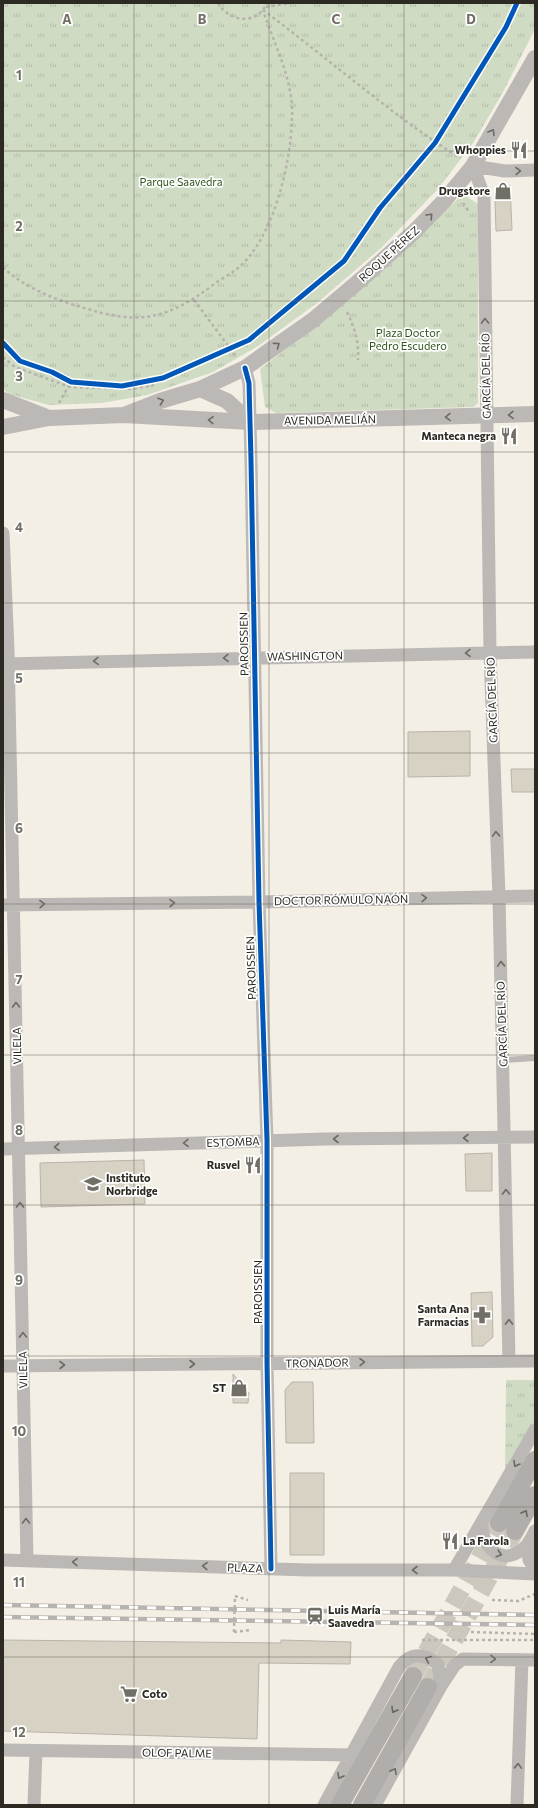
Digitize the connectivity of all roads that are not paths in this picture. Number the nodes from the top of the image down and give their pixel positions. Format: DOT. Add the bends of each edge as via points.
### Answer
graph roads {
  1 [pos="535,58"];
  2 [pos="473,166"];
  3 [pos="535,170"];
  4 [pos="245,368"];
  5 [pos="200,389"];
  6 [pos="3,400"];
  7 [pos="535,414"];
  8 [pos="124,415"];
  9 [pos="487,416"];
  10 [pos="49,418"];
  11 [pos="250,422"];
  12 [pos="3,427"];
  13 [pos="3,533"];
  14 [pos="535,652"];
  15 [pos="490,653"];
  16 [pos="254,657"];
  17 [pos="6,664"];
  18 [pos="535,896"];
  19 [pos="499,897"];
  20 [pos="259,902"];
  21 [pos="8,905"];
  22 [pos="535,1058"];
  23 [pos="503,1060"];
  24 [pos="505,1137"];
  25 [pos="535,1137"];
  26 [pos="267,1141"];
  27 [pos="3,1148"];
  28 [pos="19,1148"];
  29 [pos="509,1361"];
  30 [pos="535,1361"];
  31 [pos="267,1363"];
  32 [pos="23,1365"];
  33 [pos="3,1366"];
  34 [pos="535,1430"];
  35 [pos="535,1460"];
  36 [pos="535,1495"];
  37 [pos="482,1524"];
  38 [pos="535,1531"];
  39 [pos="528,1544"];
  40 [pos="3,1560"];
  41 [pos="27,1560"];
  42 [pos="272,1569"];
  43 [pos="454,1570"];
  44 [pos="535,1570"];
  45 [pos="535,1574"];
  46 [pos="529,1660"];
  47 [pos="413,1676"];
  48 [pos="434,1686"];
  49 [pos="3,1750"];
  50 [pos="36,1751"];
  51 [pos="352,1755"];
  52 [pos="34,1805"];
  53 [pos="324,1805"];
  54 [pos="340,1805"];
  55 [pos="362,1805"];
  56 [pos="375,1805"];
  57 [pos="517,1805"];
  2 -- 1 [label="street, one-way"];
  2 -- 3 [label="street, one-way" via="505,171"];
  4 -- 2 [label="street, ROQUE PÉREZ, one-way" via="313,320 365,276 414,232"];
  9 -- 2 [label="street, GARCÍA DEL RÍO, one-way" via="484,196"];
  4 -- 5 [label="street, AVENIDA MELIÁN"];
  4 -- 11 [label="street, PAROISSIEN" via="249,383"];
  8 -- 5 [label="street, AVENIDA MELIÁN, one-way"];
  5 -- 11 [label="street" via="227,401"];
  6 -- 10 [label="street"];
  7 -- 9 [label="street, AVENIDA MELIÁN, one-way"];
  8 -- 10 [label="street, AVENIDA MELIÁN"];
  11 -- 8 [label="street, AVENIDA MELIÁN, one-way"];
  9 -- 11 [label="street, AVENIDA MELIÁN, one-way"];
  9 -- 15 [label="street, GARCÍA DEL RÍO"];
  10 -- 12 [label="street, AVENIDA MELIÁN"];
  11 -- 16 [label="street, PAROISSIEN"];
  13 -- 17 [label="street, VILELA"];
  14 -- 15 [label="street, WASHINGTON"];
  15 -- 16 [label="street, WASHINGTON, one-way"];
  19 -- 15 [label="street, GARCÍA DEL RÍO, one-way"];
  16 -- 17 [label="street, WASHINGTON, one-way"];
  16 -- 20 [label="street, PAROISSIEN"];
  17 -- 21 [label="street, VILELA"];
  18 -- 19 [label="street, DOCTOR RÓMULO NAÓN"];
  20 -- 19 [label="street, DOCTOR RÓMULO NAÓN, one-way"];
  23 -- 19 [label="street, GARCÍA DEL RÍO, one-way"];
  21 -- 20 [label="street, DOCTOR RÓMULO NAÓN, one-way"];
  20 -- 26 [label="street, PAROISSIEN"];
  28 -- 21 [label="street, VILELA, one-way"];
  22 -- 23 [label="lane"];
  23 -- 24 [label="street, GARCÍA DEL RÍO"];
  24 -- 25 [label="street, ESTOMBA"];
  24 -- 26 [label="street, ESTOMBA, one-way"];
  29 -- 24 [label="street, GARCÍA DEL RÍO, one-way"];
  26 -- 28 [label="street, ESTOMBA, one-way"];
  26 -- 31 [label="street, PAROISSIEN"];
  27 -- 28 [label="street, ESTOMBA"];
  32 -- 28 [label="street, VILELA, one-way"];
  29 -- 30 [label="street, TRONADOR"];
  31 -- 29 [label="street, TRONADOR, one-way"];
  32 -- 31 [label="street, TRONADOR, one-way"];
  31 -- 42 [label="street, PAROISSIEN"];
  32 -- 33 [label="street, TRONADOR"];
  41 -- 32 [label="street, VILELA, one-way"];
  34 -- 37 [label="street, one-way"];
  35 -- 36 [label="main road, one-way" via="507,1527"];
  37 -- 39 [label="street, one-way" via="482,1535 494,1553 506,1556 518,1552"];
  37 -- 43 [label="street"];
  38 -- 39 [label="street"];
  39 -- 44 [label="street" via="529,1560"];
  40 -- 41 [label="street, PLAZA"];
  42 -- 41 [label="street, PLAZA, one-way"];
  43 -- 42 [label="street, PLAZA, one-way"];
  43 -- 45 [label="street, PLAZA"];
  48 -- 46 [label="street, one-way" via="463,1659"];
  57 -- 46 [label="street, one-way"];
  47 -- 54 [label="main road, one-way"];
  48 -- 51 [label="street, one-way" via="438,1664 416,1655 406,1659"];
  48 -- 55 [label="main road"];
  56 -- 48 [label="street, one-way"];
  49 -- 50 [label="street, OLOF PALME"];
  50 -- 51 [label="street, OLOF PALME"];
  50 -- 52 [label="street"];
  51 -- 53 [label="street, one-way"];
}
